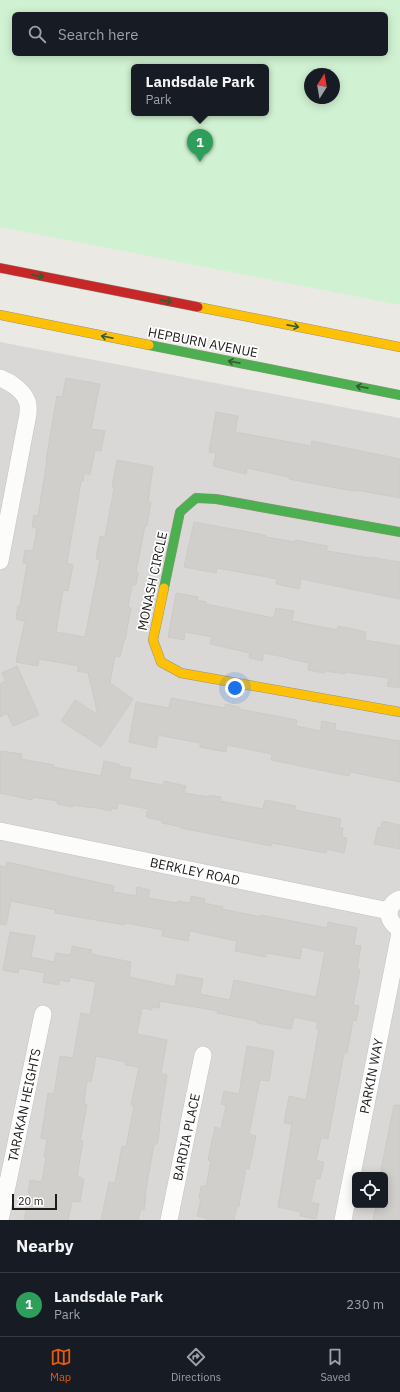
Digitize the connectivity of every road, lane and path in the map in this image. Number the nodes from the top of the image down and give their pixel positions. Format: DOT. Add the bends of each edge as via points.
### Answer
graph roads {
  1 [pos="0,268"];
  2 [pos="0,316"];
  3 [pos="400,347"];
  4 [pos="0,378"];
  5 [pos="400,395"];
  6 [pos="400,532"];
  7 [pos="0,560"];
  8 [pos="400,712"];
  9 [pos="0,830"];
  10 [pos="394,905"];
  11 [pos="400,929"];
  12 [pos="400,933"];
  13 [pos="43,1014"];
  14 [pos="203,1055"];
  15 [pos="0,1220"];
  16 [pos="169,1220"];
  17 [pos="343,1220"];
  1 -- 3 [label="main road, one-way"];
  5 -- 2 [label="main road, HEPBURN AVENUE, one-way"];
  4 -- 7 [label="street" via="22,392 28,401 28,414"];
  6 -- 8 [label="main road, MONASH CIRCLE" via="216,499 196,498 180,512 153,640 162,662 181,673"];
  9 -- 10 [label="street, BERKLEY ROAD"];
  10 -- 11 [label="street" via="389,917"];
  12 -- 17 [label="street, PARKIN WAY"];
  13 -- 15 [label="street, TARAKAN HEIGHTS"];
  14 -- 16 [label="street, BARDIA PLACE"];
}
